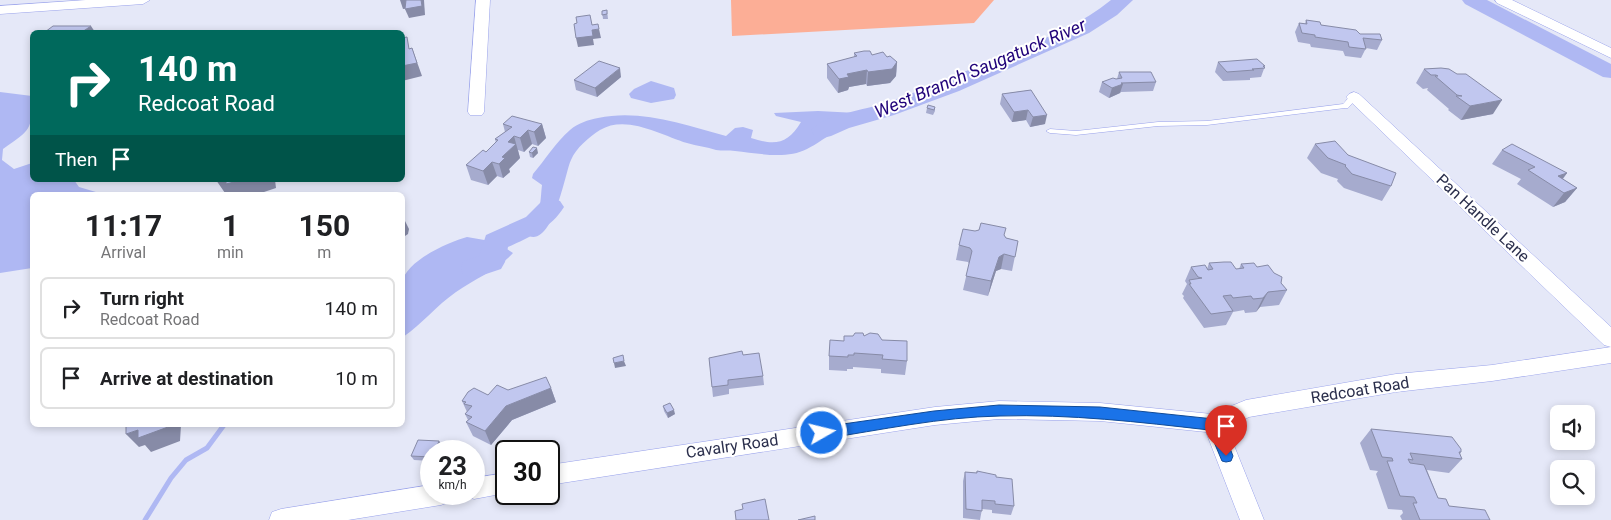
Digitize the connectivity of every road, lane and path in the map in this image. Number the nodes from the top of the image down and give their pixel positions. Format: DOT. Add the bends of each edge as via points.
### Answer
graph roads {
  1 [pos="142,0"];
  2 [pos="484,0"];
  3 [pos="1502,0"];
  4 [pos="0,10"];
  5 [pos="1611,54"];
  6 [pos="1354,98"];
  7 [pos="476,112"];
  8 [pos="1050,131"];
  9 [pos="1611,339"];
  10 [pos="1611,355"];
  11 [pos="1214,424"];
  12 [pos="560,474"];
  13 [pos="420,497"];
  14 [pos="281,520"];
  15 [pos="1252,520"];
  1 -- 4 [label="street"];
  2 -- 7 [label="street"];
  3 -- 5 [label="street"];
  6 -- 8 [label="lane" via="1345,106 1233,120 1076,133"];
  6 -- 9 [label="street, Pan Handle Lane"];
  10 -- 11 [label="street, Redcoat Road" via="1396,383 1246,409"];
  11 -- 12 [label="street, Cavalry Road" via="1100,412 999,410 925,418"];
  11 -- 15 [label="street"];
  13 -- 14 [label="street"];
}
